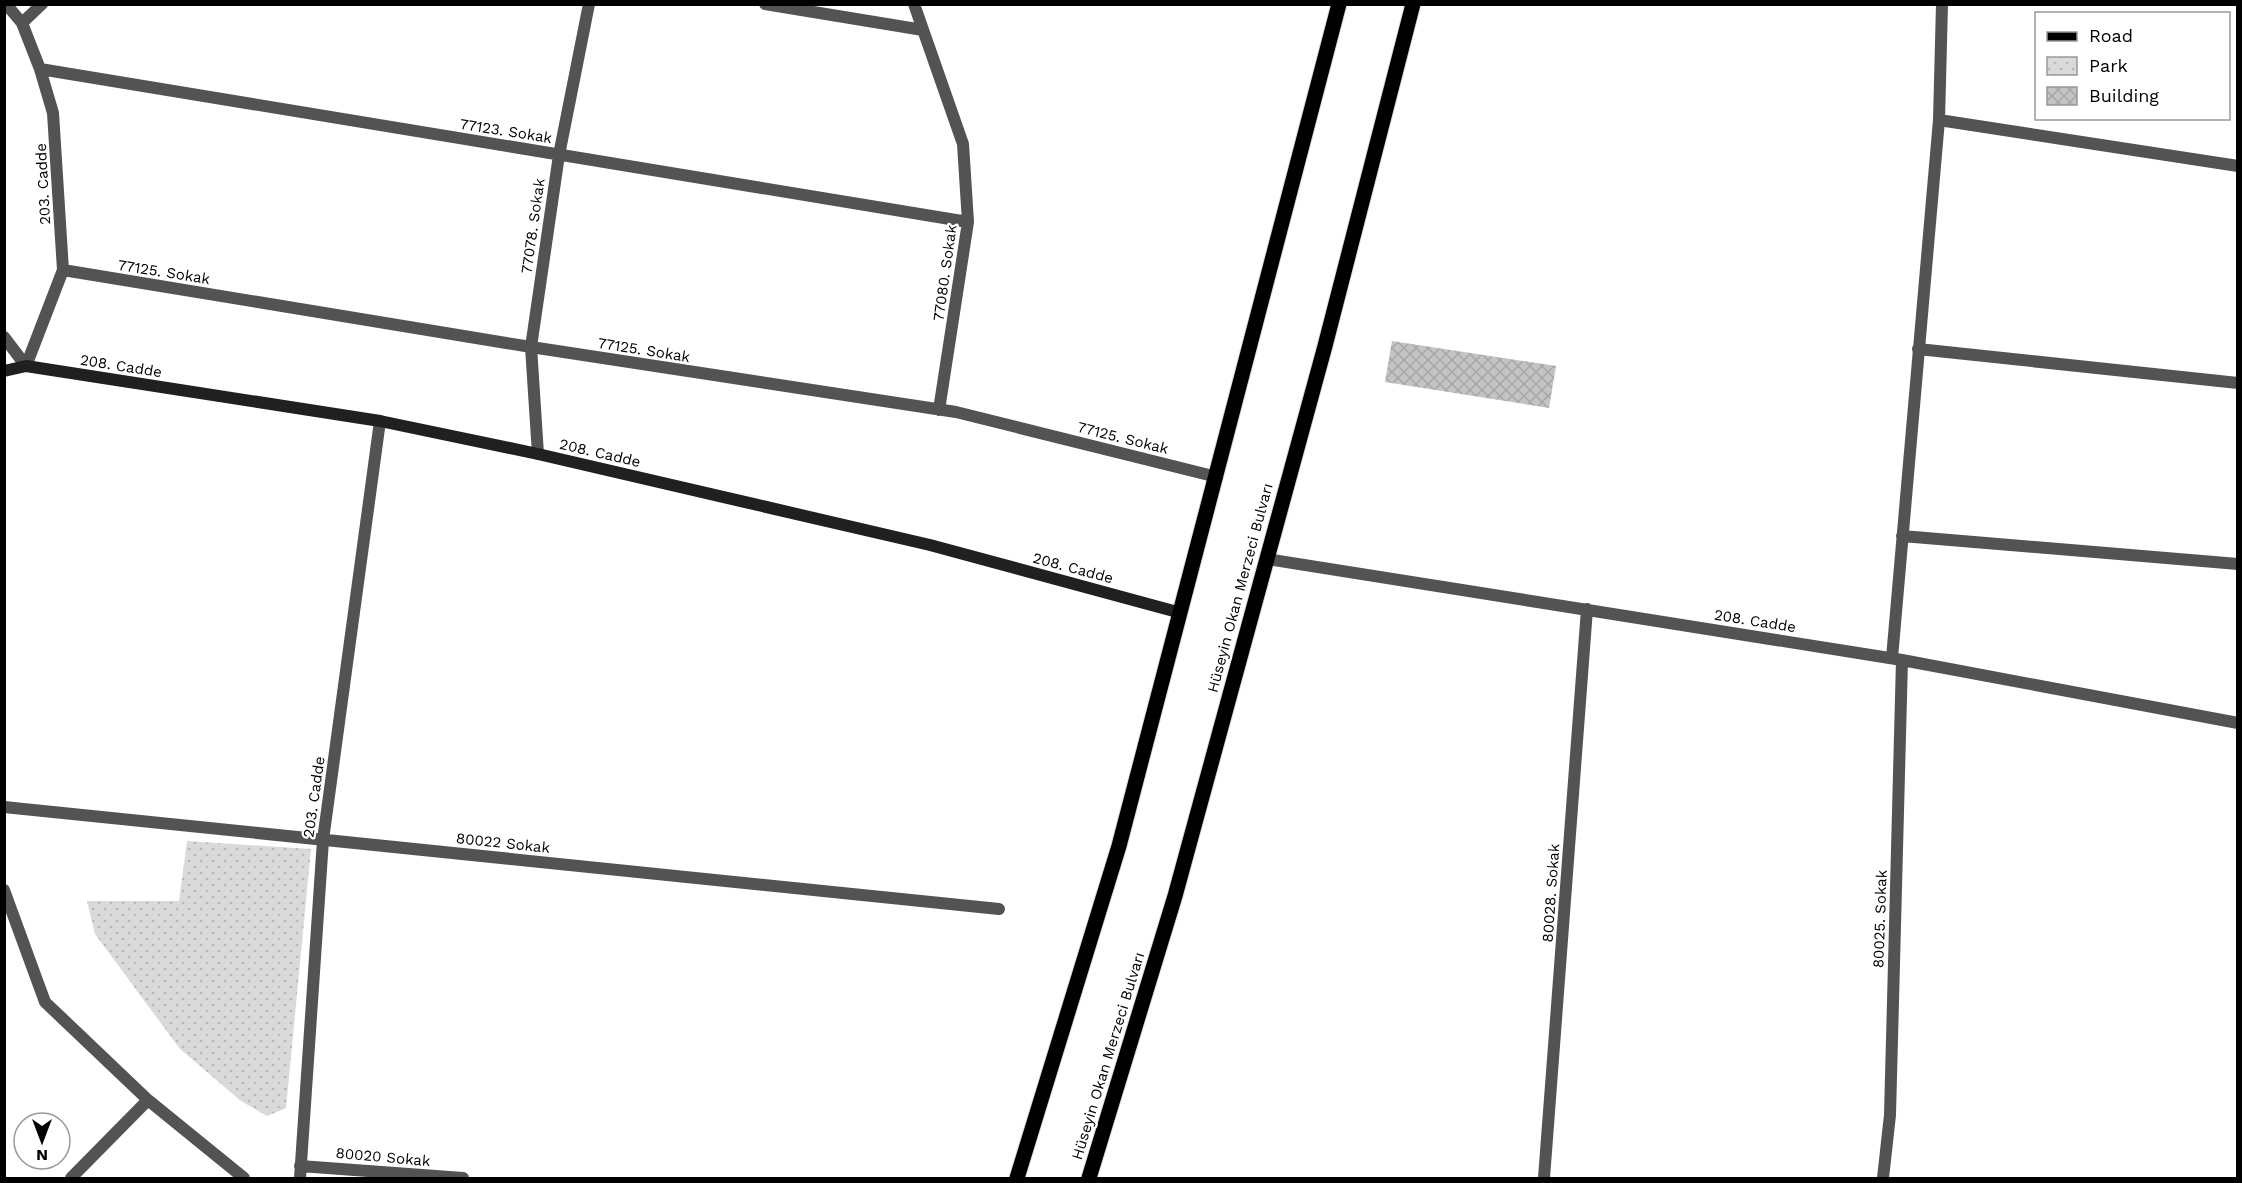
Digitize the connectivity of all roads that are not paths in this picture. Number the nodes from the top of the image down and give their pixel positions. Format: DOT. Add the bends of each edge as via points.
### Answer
graph roads {
  1 [pos="6,4"];
  2 [pos="42,4"];
  3 [pos="589,4"];
  4 [pos="765,4"];
  5 [pos="914,4"];
  6 [pos="1340,4"];
  7 [pos="1413,4"];
  8 [pos="1942,4"];
  9 [pos="22,23"];
  10 [pos="923,30"];
  11 [pos="40,69"];
  12 [pos="1939,120"];
  13 [pos="558,154"];
  14 [pos="2238,166"];
  15 [pos="968,222"];
  16 [pos="63,270"];
  17 [pos="4,337"];
  18 [pos="531,347"];
  19 [pos="1918,349"];
  20 [pos="26,366"];
  21 [pos="4,371"];
  22 [pos="2238,383"];
  23 [pos="939,410"];
  24 [pos="380,422"];
  25 [pos="538,454"];
  26 [pos="1217,477"];
  27 [pos="1902,536"];
  28 [pos="1267,559"];
  29 [pos="2238,564"];
  30 [pos="1587,609"];
  31 [pos="1181,613"];
  32 [pos="1897,659"];
  33 [pos="2238,723"];
  34 [pos="4,807"];
  35 [pos="323,840"];
  36 [pos="4,890"];
  37 [pos="999,909"];
  38 [pos="148,1100"];
  39 [pos="300,1166"];
  40 [pos="241,1177"];
  41 [pos="71,1179"];
  42 [pos="300,1179"];
  43 [pos="463,1179"];
  44 [pos="1017,1179"];
  45 [pos="1089,1179"];
  46 [pos="1544,1179"];
  47 [pos="1883,1179"];
  1 -- 9 [label="street, 203. Cadde"];
  2 -- 9 [label="street"];
  3 -- 13 [label="street, 77078. Sokak"];
  4 -- 10 [label="street"];
  5 -- 10 [label="street, 77080. Sokak"];
  6 -- 26 [label="main road"];
  7 -- 28 [label="main road, Hüseyin Okan Merzeci Bulvarı"];
  8 -- 12 [label="street, 80025. Sokak"];
  9 -- 11 [label="street, 203. Cadde"];
  10 -- 15 [label="street, 77080. Sokak" via="963,144"];
  11 -- 13 [label="street, 77123. Sokak"];
  11 -- 16 [label="street, 203. Cadde" via="54,113"];
  12 -- 14 [label="street"];
  12 -- 19 [label="street, 80025. Sokak"];
  13 -- 15 [label="street, 77123. Sokak"];
  13 -- 18 [label="street, 77078. Sokak"];
  15 -- 23 [label="street, 77080. Sokak"];
  16 -- 18 [label="street, 77125. Sokak"];
  16 -- 20 [label="street, 203. Cadde"];
  17 -- 20 [label="street"];
  18 -- 23 [label="street, 77125. Sokak"];
  18 -- 25 [label="street, 77078. Sokak"];
  19 -- 22 [label="street"];
  19 -- 27 [label="street, 80025. Sokak"];
  20 -- 21 [label="street, 208. Cadde"];
  20 -- 24 [label="street, 208. Cadde"];
  23 -- 26 [label="street, 77125. Sokak"];
  24 -- 25 [label="street, 208. Cadde"];
  24 -- 35 [label="street, 203. Cadde"];
  25 -- 31 [label="street, 208. Cadde" via="930,545"];
  26 -- 31 [label="main road"];
  27 -- 29 [label="street"];
  27 -- 32 [label="street, 80025. Sokak"];
  28 -- 30 [label="street, 208. Cadde"];
  28 -- 45 [label="main road, Hüseyin Okan Merzeci Bulvarı" via="1175,896"];
  30 -- 32 [label="street, 208. Cadde"];
  30 -- 46 [label="street, 80028. Sokak"];
  31 -- 44 [label="main road" via="1119,846"];
  32 -- 33 [label="street, 208. Cadde"];
  32 -- 47 [label="street, 80025. Sokak" via="1890,1115"];
  34 -- 35 [label="street, 80022 Sokak"];
  35 -- 37 [label="street, 80022 Sokak"];
  35 -- 39 [label="street, 203. Cadde"];
  36 -- 38 [label="street" via="45,1002"];
  38 -- 40 [label="street"];
  38 -- 41 [label="street"];
  39 -- 42 [label="street, 203. Cadde"];
  39 -- 43 [label="street, 80020 Sokak"];
}
